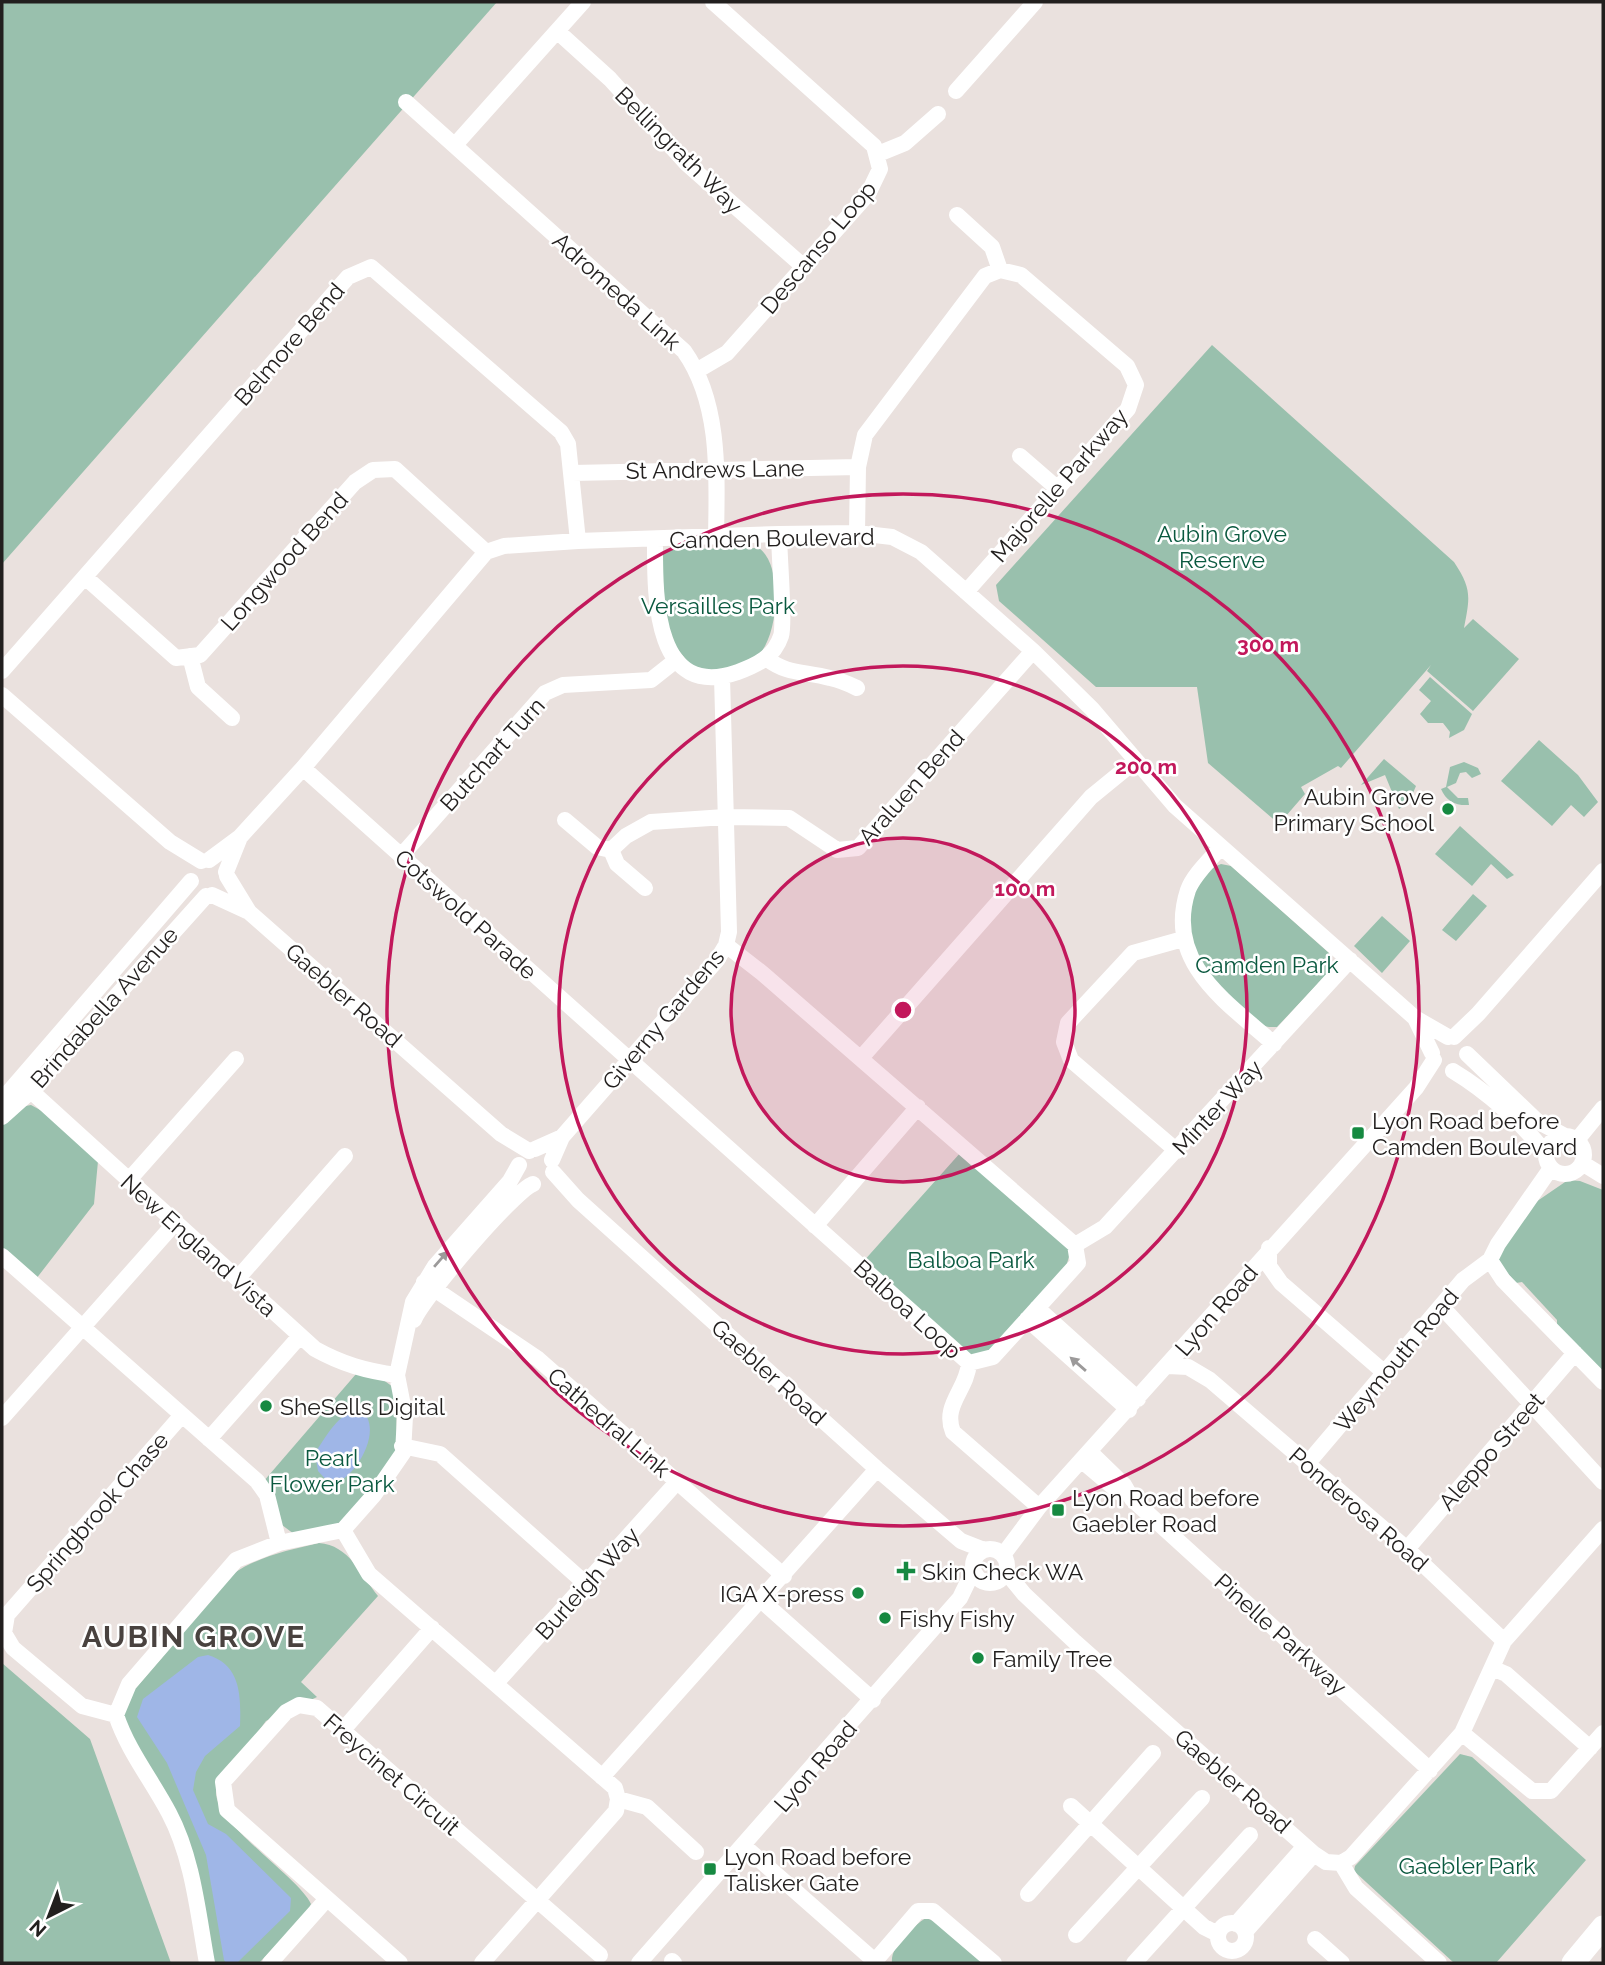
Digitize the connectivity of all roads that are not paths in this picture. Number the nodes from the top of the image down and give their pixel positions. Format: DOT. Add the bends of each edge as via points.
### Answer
graph roads {
  1 [pos="583,2"];
  2 [pos="713,2"];
  3 [pos="1035,2"];
  4 [pos="556,31"];
  5 [pos="956,91"];
  6 [pos="406,102"];
  7 [pos="938,114"];
  8 [pos="456,145"];
  9 [pos="878,155"];
  10 [pos="957,215"];
  11 [pos="804,267"];
  12 [pos="1000,271"];
  13 [pos="698,370"];
  14 [pos="1020,456"];
  15 [pos="858,467"];
  16 [pos="717,468"];
  17 [pos="572,473"];
  18 [pos="1058,489"];
  19 [pos="857,533"];
  20 [pos="779,534"];
  21 [pos="716,537"];
  22 [pos="655,540"];
  23 [pos="578,541"];
  24 [pos="486,552"];
  25 [pos="85,577"];
  26 [pos="966,592"];
  27 [pos="1033,651"];
  28 [pos="190,656"];
  29 [pos="766,657"];
  30 [pos="676,661"];
  31 [pos="2,671"];
  32 [pos="722,677"];
  33 [pos="857,688"];
  34 [pos="2,695"];
  35 [pos="232,718"];
  36 [pos="1135,761"];
  37 [pos="303,768"];
  38 [pos="725,817"];
  39 [pos="565,820"];
  40 [pos="240,837"];
  41 [pos="1221,847"];
  42 [pos="611,850"];
  43 [pos="401,856"];
  44 [pos="199,868"];
  45 [pos="1603,870"];
  46 [pos="227,874"];
  47 [pos="645,888"];
  48 [pos="209,895"];
  49 [pos="249,912"];
  50 [pos="1183,939"];
  51 [pos="726,945"];
  52 [pos="1350,960"];
  53 [pos="1478,1014"];
  54 [pos="1415,1018"];
  55 [pos="1451,1037"];
  56 [pos="1274,1044"];
  57 [pos="1467,1052"];
  58 [pos="861,1058"];
  59 [pos="236,1059"];
  60 [pos="629,1060"];
  61 [pos="1441,1064"];
  62 [pos="26,1085"];
  63 [pos="2,1100"];
  64 [pos="918,1107"];
  65 [pos="1603,1108"];
  66 [pos="2,1117"];
  67 [pos="562,1138"];
  68 [pos="1571,1138"];
  69 [pos="1177,1151"];
  70 [pos="345,1156"];
  71 [pos="526,1157"];
  72 [pos="1549,1161"];
  73 [pos="1582,1163"];
  74 [pos="545,1174"];
  75 [pos="1603,1176"];
  76 [pos="128,1181"];
  77 [pos="175,1223"];
  78 [pos="815,1226"];
  79 [pos="1075,1245"];
  80 [pos="1269,1248"];
  81 [pos="2,1256"];
  82 [pos="1490,1260"];
  83 [pos="1244,1276"];
  84 [pos="237,1278"];
  85 [pos="1281,1283"];
  86 [pos="429,1286"];
  87 [pos="1441,1307"];
  88 [pos="1032,1314"];
  89 [pos="82,1329"];
  90 [pos="300,1336"];
  91 [pos="1191,1339"];
  92 [pos="1575,1353"];
  93 [pos="969,1363"];
  94 [pos="1168,1366"];
  95 [pos="398,1371"];
  96 [pos="1386,1374"];
  97 [pos="1210,1380"];
  98 [pos="1603,1382"];
  99 [pos="1134,1404"];
  100 [pos="1531,1404"];
  101 [pos="182,1415"];
  102 [pos="2,1418"];
  103 [pos="209,1440"];
  104 [pos="402,1446"];
  105 [pos="1086,1457"];
  106 [pos="1307,1464"];
  107 [pos="877,1469"];
  108 [pos="677,1482"];
  109 [pos="1603,1482"];
  110 [pos="1039,1507"];
  111 [pos="1603,1529"];
  112 [pos="343,1530"];
  113 [pos="961,1541"];
  114 [pos="279,1542"];
  115 [pos="1407,1549"];
  116 [pos="992,1551"];
  117 [pos="973,1568"];
  118 [pos="784,1576"];
  119 [pos="995,1579"];
  120 [pos="586,1584"];
  121 [pos="960,1598"];
  122 [pos="762,1601"];
  123 [pos="4,1623"];
  124 [pos="432,1628"];
  125 [pos="1504,1641"];
  126 [pos="1492,1668"];
  127 [pos="496,1684"];
  128 [pos="873,1700"];
  129 [pos="116,1714"];
  130 [pos="342,1731"];
  131 [pos="1462,1733"];
  132 [pos="1603,1733"];
  133 [pos="1590,1748"];
  134 [pos="1153,1753"];
  135 [pos="1430,1770"];
  136 [pos="602,1777"];
  137 [pos="1202,1798"];
  138 [pos="618,1799"];
  139 [pos="1071,1806"];
  140 [pos="1090,1824"];
  141 [pos="1250,1835"];
  142 [pos="744,1846"];
  143 [pos="1310,1850"];
  144 [pos="696,1852"];
  145 [pos="1341,1863"];
  146 [pos="1138,1867"];
  147 [pos="1028,1894"];
  148 [pos="538,1899"];
  149 [pos="326,1900"];
  150 [pos="1183,1908"];
  151 [pos="1603,1927"];
  152 [pos="1240,1928"];
  153 [pos="1218,1934"];
  154 [pos="1076,1935"];
  155 [pos="1315,1939"];
  156 [pos="600,1955"];
  157 [pos="1241,1957"];
  158 [pos="876,1962"];
  159 [pos="207,1963"];
  160 [pos="270,1963"];
  161 [pos="400,1963"];
  162 [pos="482,1963"];
  163 [pos="639,1963"];
  164 [pos="995,1963"];
  165 [pos="1134,1963"];
  166 [pos="1342,1963"];
  167 [pos="1439,1963"];
  168 [pos="1573,1963"];
  1 -- 4 [label="street"];
  2 -- 9 [label="street, Descanso Loop" via="874,146"];
  3 -- 5 [label="street"];
  4 -- 8 [label="street"];
  4 -- 11 [label="street, Bellingrath Way" via="610,79 686,163"];
  6 -- 8 [label="street, Adromeda Link"];
  7 -- 9 [label="street" via="905,143"];
  8 -- 13 [label="street, Adromeda Link" via="684,351"];
  9 -- 11 [label="street, Descanso Loop" via="880,169 868,194"];
  10 -- 12 [label="street" via="992,247"];
  11 -- 13 [label="street, Descanso Loop" via="727,353"];
  12 -- 15 [label="street" via="985,276 865,435"];
  12 -- 18 [label="street, Majorelle Parkway" via="1021,275 1127,366 1136,385 1128,409"];
  13 -- 16 [label="street, Adromeda Link"];
  14 -- 18 [label="street"];
  15 -- 16 [label="street, St Andrews Lane"];
  15 -- 19 [label="street"];
  16 -- 17 [label="street, St Andrews Lane"];
  16 -- 21 [label="street, Adromeda Link"];
  17 -- 23 [label="street, Belmore Bend"];
  17 -- 25 [label="street, Belmore Bend" via="568,444 561,432 371,267 348,277"];
  18 -- 26 [label="street, Majorelle Parkway"];
  19 -- 20 [label="street, Camden Boulevard"];
  19 -- 26 [label="street, Camden Boulevard" via="892,537 921,552"];
  20 -- 21 [label="street, Camden Boulevard"];
  20 -- 29 [label="street" via="782,635"];
  21 -- 22 [label="street, Camden Boulevard"];
  22 -- 23 [label="street, Camden Boulevard"];
  22 -- 30 [label="street" via="656,606 663,639"];
  23 -- 24 [label="street, Camden Boulevard" via="505,546"];
  24 -- 28 [label="street, Longwood Bend" via="396,469 373,470 355,482 200,655"];
  24 -- 37 [label="street"];
  25 -- 28 [label="street" via="176,659"];
  25 -- 31 [label="street, Belmore Bend"];
  26 -- 27 [label="street, Camden Boulevard"];
  27 -- 36 [label="street, Camden Boulevard" via="1092,709"];
  27 -- 38 [label="street, Araluen Bend" via="858,848 837,850 789,818"];
  28 -- 35 [label="street" via="198,687"];
  29 -- 32 [label="street" via="762,663"];
  29 -- 33 [label="street" via="793,673 830,678"];
  30 -- 32 [label="street" via="695,674"];
  30 -- 43 [label="street, Butchart Turn" via="651,680 563,685 545,693"];
  32 -- 38 [label="street, Giverny Gardens"];
  34 -- 44 [label="street"];
  36 -- 41 [label="street, Camden Boulevard" via="1175,806"];
  36 -- 58 [label="street" via="1091,797"];
  37 -- 40 [label="street"];
  37 -- 43 [label="street, Cotswold Parade"];
  38 -- 42 [label="street, Araluen Bend" via="652,822"];
  38 -- 51 [label="street, Giverny Gardens"];
  39 -- 42 [label="street" via="597,847"];
  40 -- 44 [label="street"];
  40 -- 46 [label="street"];
  41 -- 50 [label="street" via="1189,888"];
  41 -- 52 [label="street, Camden Boulevard"];
  42 -- 47 [label="street" via="617,864"];
  43 -- 60 [label="street, Cotswold Parade"];
  44 -- 46 [label="street" via="219,862"];
  44 -- 48 [label="street" via="195,890"];
  44 -- 62 [label="street, Brindabella Avenue"];
  45 -- 53 [label="street"];
  46 -- 48 [label="street" via="222,890"];
  46 -- 49 [label="street, Gaebler Road"];
  48 -- 49 [label="street, Gaebler Road"];
  48 -- 62 [label="street, Brindabella Avenue"];
  49 -- 71 [label="street, Gaebler Road"];
  50 -- 56 [label="street" via="1192,963 1212,987"];
  50 -- 69 [label="street" via="1133,953 1068,1023 1064,1042 1071,1060"];
  51 -- 58 [label="street"];
  51 -- 60 [label="street, Giverny Gardens"];
  52 -- 54 [label="street, Camden Boulevard"];
  52 -- 56 [label="street, Minter Way"];
  53 -- 55 [label="street"];
  53 -- 57 [label="street"];
  54 -- 55 [label="street, Camden Boulevard"];
  54 -- 61 [label="street, Camden Boulevard"];
  55 -- 57 [label="street" via="1460,1040"];
  55 -- 61 [label="street" via="1437,1042"];
  56 -- 69 [label="street, Minter Way"];
  57 -- 61 [label="street" via="1462,1066"];
  57 -- 68 [label="street" via="1537,1121"];
  58 -- 64 [label="street"];
  59 -- 76 [label="street"];
  60 -- 67 [label="street, Giverny Gardens"];
  60 -- 78 [label="street, Balboa Loop"];
  61 -- 72 [label="street" via="1478,1089 1537,1142"];
  61 -- 80 [label="street, Lyon Road"];
  62 -- 63 [label="street, Brindabella Avenue"];
  62 -- 66 [label="street, Brindabella Avenue"];
  62 -- 76 [label="street, New England Vista"];
  64 -- 78 [label="street"];
  64 -- 79 [label="street"];
  65 -- 68 [label="street"];
  67 -- 71 [label="street, Giverny Gardens"];
  67 -- 74 [label="street, Giverny Gardens"];
  68 -- 72 [label="street" via="1554,1139"];
  68 -- 73 [label="street" via="1583,1151"];
  69 -- 79 [label="street, Minter Way" via="1105,1227"];
  70 -- 84 [label="street"];
  71 -- 74 [label="street, Gaebler Road" via="544,1151"];
  71 -- 74 [label="street, Gaebler Road" via="522,1177"];
  86 -- 71 [label="street, one-way"];
  72 -- 73 [label="street" via="1568,1173"];
  72 -- 82 [label="street"];
  73 -- 75 [label="street"];
  74 -- 86 [label="street" via="521,1188"];
  74 -- 107 [label="street, Gaebler Road"];
  76 -- 77 [label="street, New England Vista"];
  77 -- 84 [label="street, New England Vista"];
  77 -- 89 [label="street"];
  78 -- 93 [label="street, Balboa Loop"];
  79 -- 88 [label="street, Balboa Loop" via="1078,1263"];
  80 -- 83 [label="street, Lyon Road"];
  80 -- 85 [label="street" via="1269,1266"];
  81 -- 89 [label="street"];
  82 -- 87 [label="street, Weymouth Road" via="1463,1280"];
  82 -- 92 [label="street" via="1503,1280"];
  83 -- 85 [label="street"];
  83 -- 91 [label="street, Lyon Road"];
  84 -- 90 [label="street, New England Vista"];
  85 -- 96 [label="street"];
  86 -- 95 [label="street"];
  86 -- 108 [label="street, Cathedral Link" via="538,1359"];
  87 -- 96 [label="street, Weymouth Road"];
  87 -- 100 [label="street"];
  88 -- 93 [label="street, Balboa Loop" via="993,1357"];
  88 -- 99 [label="street"];
  89 -- 101 [label="street"];
  89 -- 102 [label="street"];
  90 -- 95 [label="street, New England Vista" via="340,1363 368,1372"];
  90 -- 103 [label="street"];
  91 -- 94 [label="street, Lyon Road"];
  91 -- 97 [label="street, Ponderosa Road" via="1194,1358"];
  92 -- 98 [label="street"];
  92 -- 100 [label="street, Aleppo Street"];
  93 -- 110 [label="street" via="968,1378 950,1406 953,1432"];
  94 -- 97 [label="street, Ponderosa Road" via="1188,1367"];
  94 -- 99 [label="street, Lyon Road"];
  95 -- 104 [label="street" via="405,1416"];
  96 -- 106 [label="street, Weymouth Road"];
  97 -- 106 [label="street, Ponderosa Road"];
  99 -- 105 [label="street, Lyon Road"];
  100 -- 109 [label="street"];
  100 -- 115 [label="street, Aleppo Street"];
  101 -- 103 [label="street"];
  101 -- 123 [label="street, Springbrook Chase"];
  103 -- 114 [label="street" via="267,1495"];
  104 -- 112 [label="street" via="403,1453 374,1495"];
  104 -- 120 [label="street" via="440,1454"];
  105 -- 110 [label="street, Lyon Road"];
  105 -- 135 [label="street, Pinelle Parkway" via="1124,1485 1132,1499"];
  106 -- 115 [label="street, Ponderosa Road"];
  107 -- 113 [label="street, Gaebler Road"];
  107 -- 118 [label="street"];
  108 -- 118 [label="street, Cathedral Link"];
  108 -- 120 [label="street, Burleigh Way"];
  110 -- 116 [label="street, Lyon Road" via="1017,1534"];
  111 -- 125 [label="street"];
  112 -- 114 [label="street"];
  112 -- 124 [label="street" via="369,1574"];
  113 -- 116 [label="street, Gaebler Road"];
  113 -- 117 [label="street, Gaebler Road"];
  114 -- 129 [label="street" via="236,1560 129,1684"];
  115 -- 125 [label="street, Ponderosa Road"];
  116 -- 117 [label="street, Lyon Road"];
  116 -- 119 [label="street"];
  117 -- 119 [label="street"];
  117 -- 121 [label="street, Lyon Road"];
  118 -- 122 [label="street"];
  119 -- 121 [label="street, Lyon Road"];
  119 -- 143 [label="street, Gaebler Road" via="1024,1594"];
  120 -- 127 [label="street, Burleigh Way"];
  121 -- 128 [label="street, Lyon Road"];
  122 -- 128 [label="street"];
  122 -- 136 [label="street"];
  123 -- 129 [label="street, Springbrook Chase" via="13,1648 82,1706"];
  124 -- 127 [label="street"];
  124 -- 130 [label="street"];
  125 -- 126 [label="street"];
  126 -- 131 [label="street"];
  126 -- 133 [label="street" via="1506,1674"];
  127 -- 136 [label="street"];
  128 -- 142 [label="street, Lyon Road"];
  129 -- 159 [label="street" via="124,1741 170,1815 193,1883"];
  130 -- 148 [label="street, Freycinet Circuit"];
  130 -- 149 [label="street, Freycinet Circuit" via="317,1708 299,1705 286,1712 223,1782 227,1810"];
  131 -- 133 [label="street" via="1532,1791 1551,1791"];
  131 -- 135 [label="street"];
  132 -- 133 [label="street"];
  134 -- 140 [label="street"];
  135 -- 145 [label="street"];
  136 -- 138 [label="street" via="615,1788"];
  137 -- 146 [label="street"];
  138 -- 144 [label="street" via="647,1807"];
  138 -- 148 [label="street" via="615,1811"];
  139 -- 140 [label="street"];
  140 -- 146 [label="street"];
  140 -- 147 [label="street"];
  141 -- 150 [label="street"];
  142 -- 158 [label="street"];
  142 -- 163 [label="street, Lyon Road"];
  143 -- 145 [label="street, Gaebler Road" via="1326,1863"];
  143 -- 152 [label="street"];
  145 -- 167 [label="street" via="1356,1888"];
  146 -- 150 [label="street"];
  146 -- 154 [label="street"];
  148 -- 156 [label="street, Freycinet Circuit"];
  148 -- 162 [label="street"];
  149 -- 160 [label="street"];
  149 -- 161 [label="street, Freycinet Circuit"];
  150 -- 153 [label="street"];
  150 -- 165 [label="street"];
  151 -- 168 [label="highway"];
  152 -- 153 [label="street" via="1225,1925"];
  152 -- 157 [label="street" via="1245,1942"];
  153 -- 157 [label="street" via="1223,1949"];
  155 -- 166 [label="street"];
  158 -- 164 [label="street" via="918,1911 933,1911"];
}
